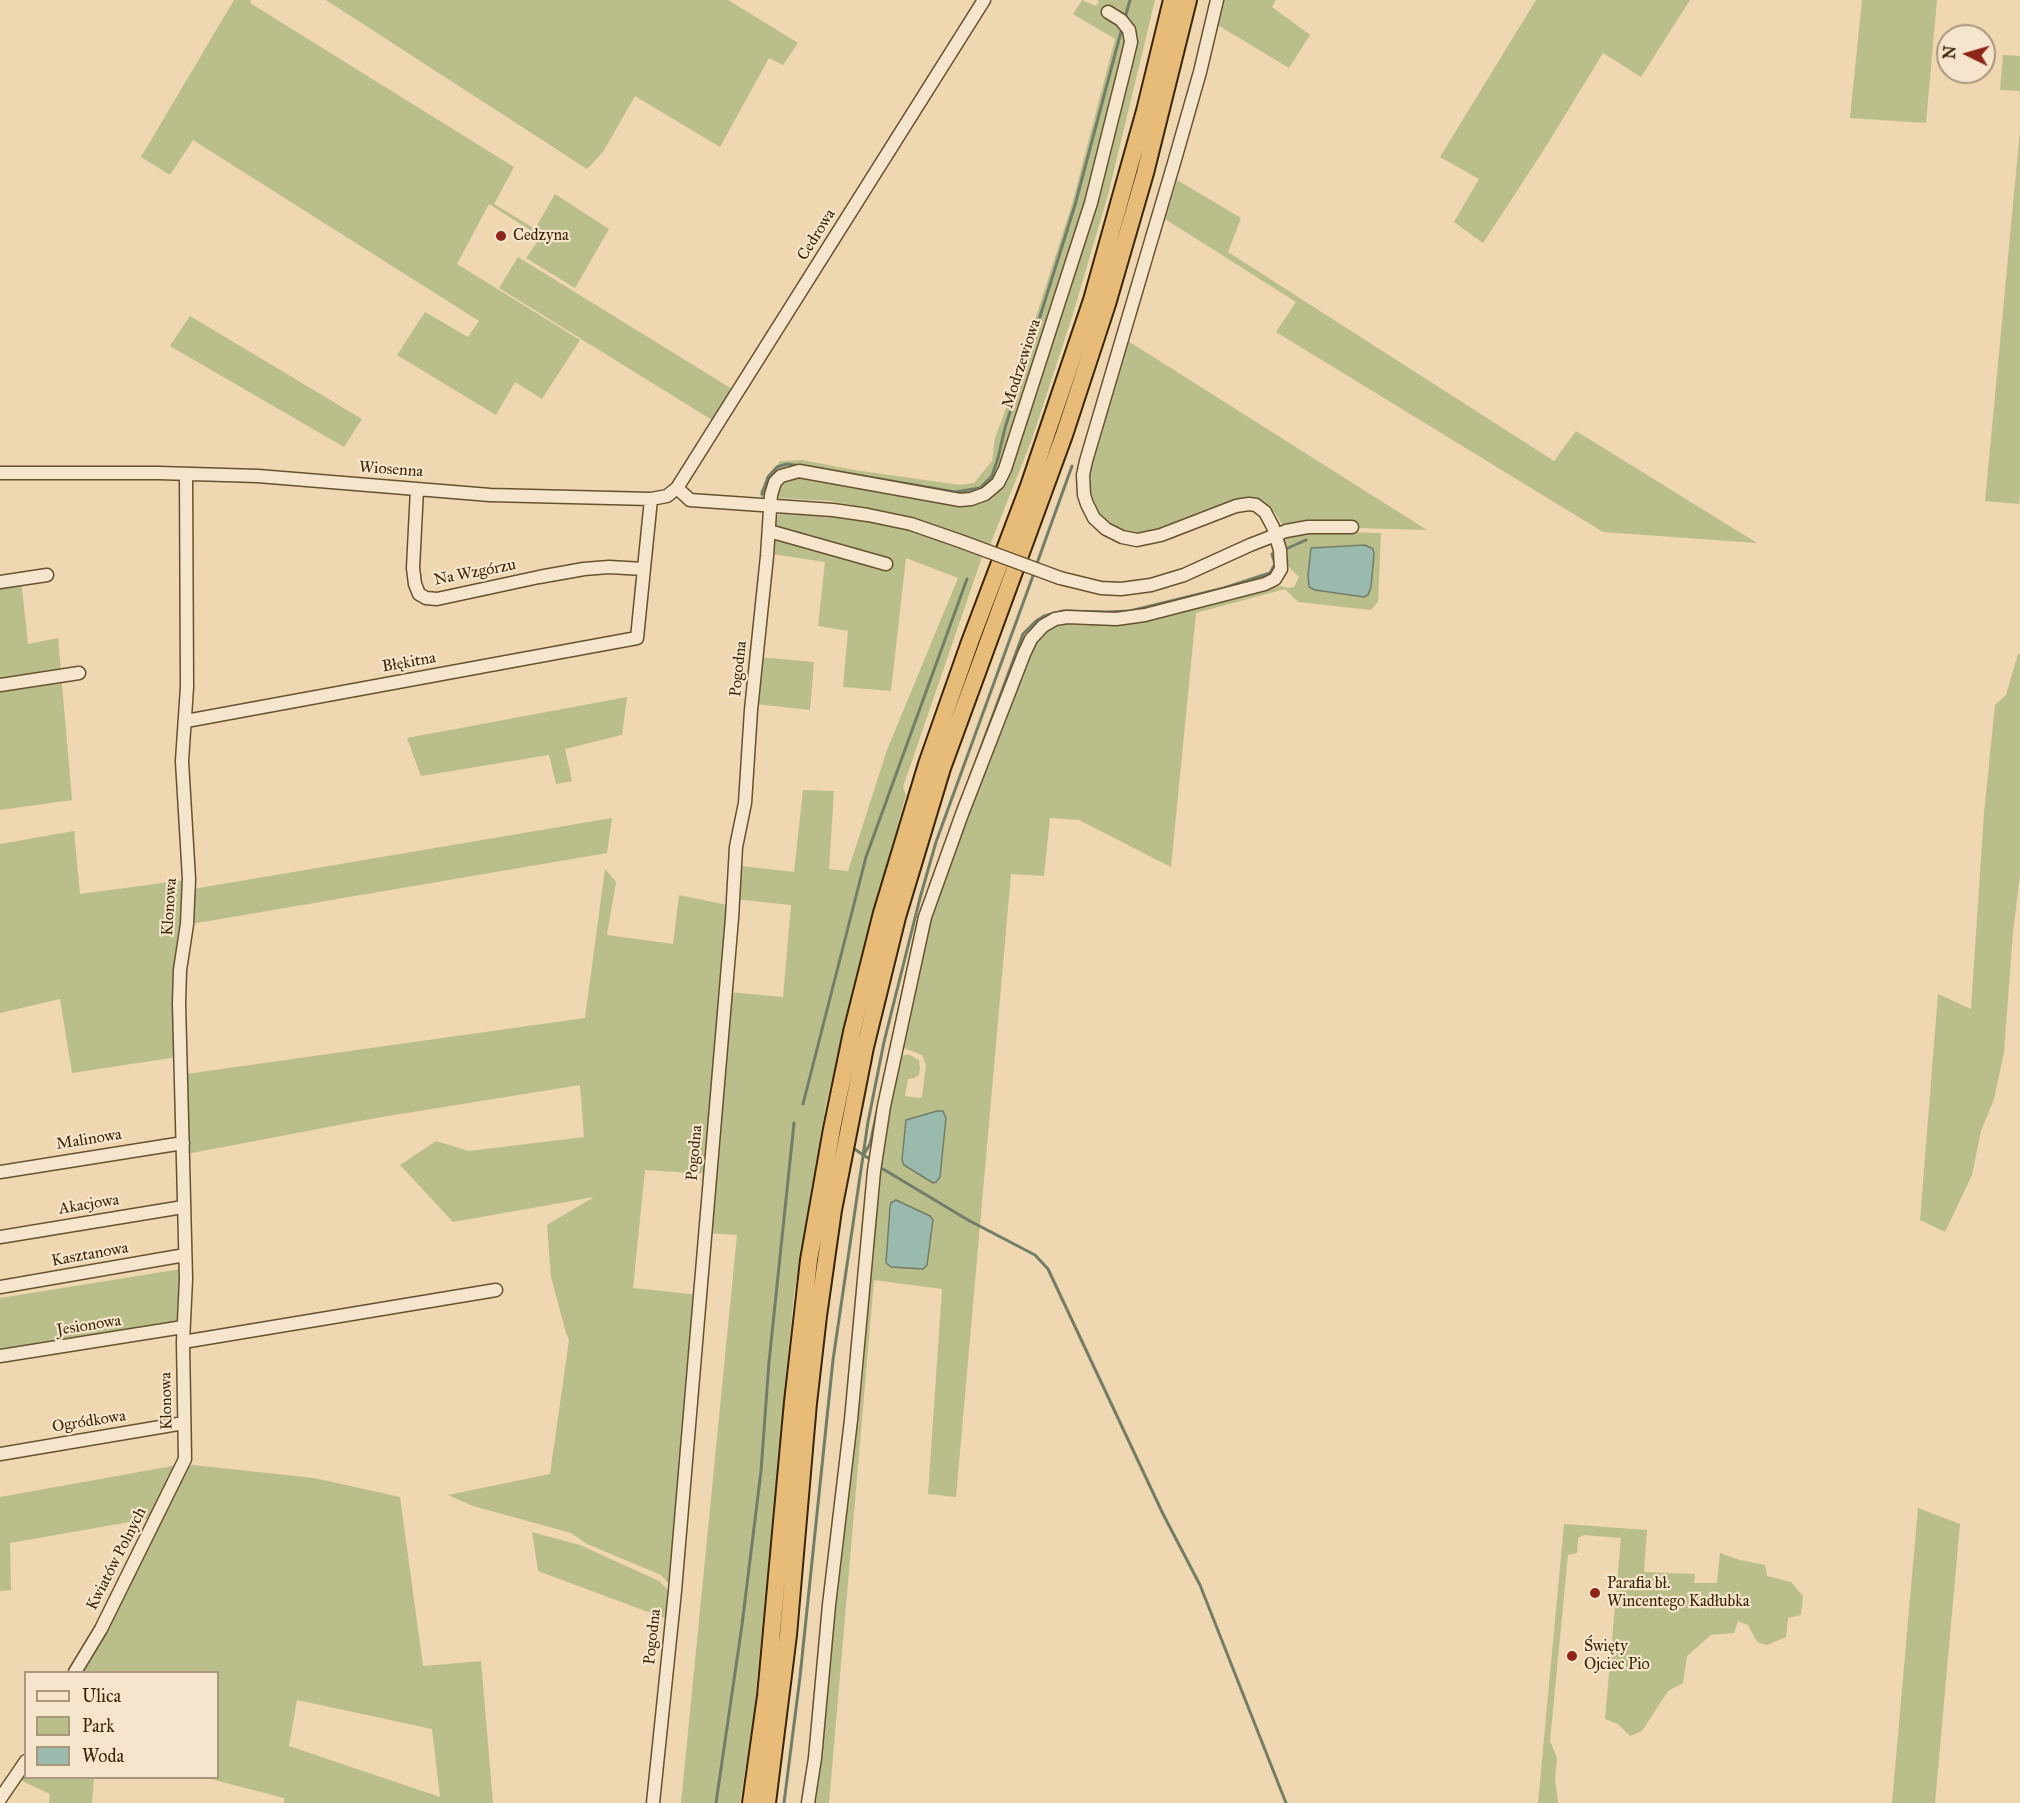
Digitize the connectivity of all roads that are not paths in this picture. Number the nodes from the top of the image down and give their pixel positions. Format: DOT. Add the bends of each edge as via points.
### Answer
graph roads {
  1 [pos="984,0"];
  2 [pos="1172,0"];
  3 [pos="1188,0"];
  4 [pos="1217,0"];
  5 [pos="1108,12"];
  6 [pos="0,472"];
  7 [pos="186,474"];
  8 [pos="677,488"];
  9 [pos="417,489"];
  10 [pos="651,499"];
  11 [pos="771,506"];
  12 [pos="1352,527"];
  13 [pos="769,531"];
  14 [pos="1275,535"];
  15 [pos="886,564"];
  16 [pos="644,569"];
  17 [pos="47,575"];
  18 [pos="0,582"];
  19 [pos="80,673"];
  20 [pos="0,685"];
  21 [pos="186,721"];
  22 [pos="183,1143"];
  23 [pos="0,1172"];
  24 [pos="183,1207"];
  25 [pos="0,1237"];
  26 [pos="185,1255"];
  27 [pos="0,1287"];
  28 [pos="496,1290"];
  29 [pos="183,1327"];
  30 [pos="183,1342"];
  31 [pos="0,1356"];
  32 [pos="184,1423"];
  33 [pos="0,1454"];
  34 [pos="185,1460"];
  35 [pos="76,1671"];
  36 [pos="24,1764"];
  37 [pos="0,1799"];
  38 [pos="653,1803"];
  39 [pos="751,1803"];
  40 [pos="767,1803"];
  41 [pos="808,1803"];
  1 -- 8 [label="street, Cedrowa"];
  2 -- 39 [label="highway" via="1092,300 927,764 882,913 852,1032 808,1270 767,1684"];
  3 -- 40 [label="highway" via="1107,304 1057,454 942,768 900,906 864,1047 819,1305 788,1635"];
  4 -- 14 [label="street" via="1200,72 1086,461 1084,495 1098,522 1126,539 1161,535 1249,504 1265,512"];
  5 -- 11 [label="street, Modrzewiowa" via="1124,23 1131,42 1091,203 998,483 985,494 960,500 799,471 787,473 775,482"];
  6 -- 7 [label="street, Wiosenna"];
  7 -- 9 [label="street, Wiosenna"];
  7 -- 21 [label="street, Klonowa"];
  8 -- 10 [label="street, Wiosenna" via="667,496"];
  8 -- 11 [label="street" via="690,500"];
  9 -- 10 [label="street, Wiosenna"];
  9 -- 16 [label="street, Na Wzgórzu" via="413,568 419,594 426,598 584,569"];
  10 -- 16 [label="street"];
  11 -- 13 [label="street, Pogodna"];
  11 -- 14 [label="street, bridge" via="832,510 911,524 1060,578 1101,588 1151,585 1184,575"];
  12 -- 14 [label="street" via="1308,527"];
  13 -- 15 [label="street"];
  13 -- 38 [label="street, Pogodna" via="744,803 736,847 675,1591"];
  14 -- 41 [label="street" via="1281,569 1275,579 1265,584 1144,615 1061,618 1050,621 1036,633 1016,675 930,901 884,1106 874,1171"];
  16 -- 21 [label="street, Błękitna" via="637,638"];
  17 -- 18 [label="street"];
  19 -- 20 [label="street"];
  21 -- 22 [label="street, Klonowa" via="182,761 189,879 179,1004"];
  22 -- 23 [label="street, Malinowa"];
  22 -- 24 [label="street, Klonowa"];
  24 -- 25 [label="street, Akacjowa"];
  24 -- 26 [label="street, Klonowa"];
  26 -- 27 [label="street, Kasztanowa"];
  26 -- 29 [label="street, Klonowa"];
  28 -- 30 [label="street"];
  29 -- 30 [label="street, Klonowa"];
  29 -- 31 [label="street, Jesionowa"];
  30 -- 32 [label="street, Klonowa"];
  32 -- 33 [label="street, Ogródkowa"];
  32 -- 34 [label="street, Klonowa"];
  34 -- 35 [label="street, Kwiatów Polnych"];
  36 -- 37 [label="street"];
}
